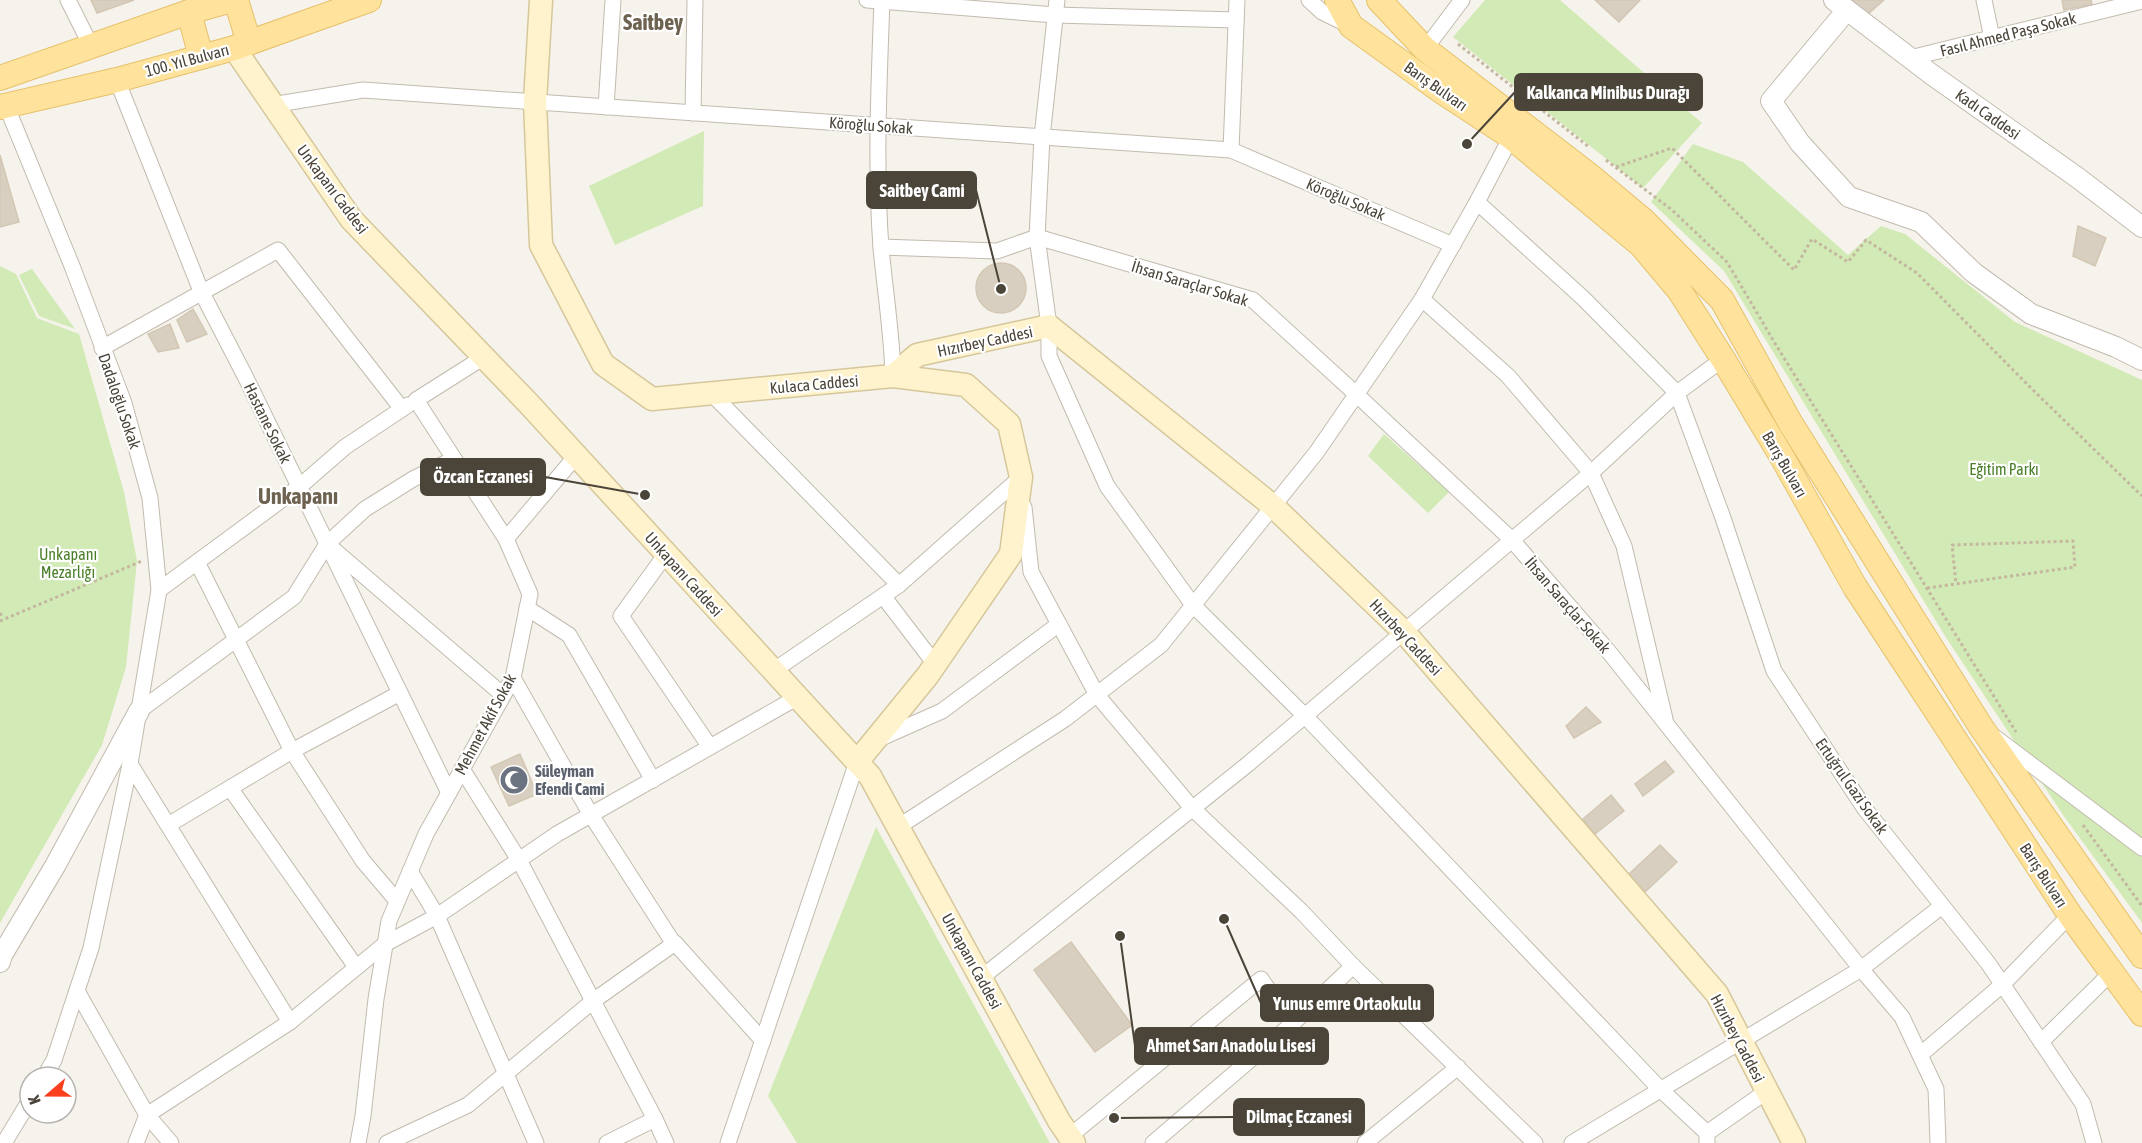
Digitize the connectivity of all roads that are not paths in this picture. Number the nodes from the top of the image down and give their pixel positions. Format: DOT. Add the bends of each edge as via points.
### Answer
graph roads {
  1 [pos="68,0"];
  2 [pos="234,0"];
  3 [pos="369,0"];
  4 [pos="541,0"];
  5 [pos="613,0"];
  6 [pos="695,0"];
  7 [pos="877,0"];
  8 [pos="1237,0"];
  9 [pos="1309,0"];
  10 [pos="1337,0"];
  11 [pos="1380,0"];
  12 [pos="1462,0"];
  13 [pos="1984,0"];
  14 [pos="2142,1"];
  15 [pos="1841,5"];
  16 [pos="199,7"];
  17 [pos="1056,8"];
  18 [pos="1236,20"];
  19 [pos="1351,26"];
  20 [pos="1992,38"];
  21 [pos="241,45"];
  22 [pos="91,46"];
  23 [pos="1425,49"];
  24 [pos="201,57"];
  25 [pos="1910,58"];
  26 [pos="0,78"];
  27 [pos="117,80"];
  28 [pos="535,102"];
  29 [pos="272,105"];
  30 [pos="3,106"];
  31 [pos="606,107"];
  32 [pos="693,113"];
  33 [pos="878,126"];
  34 [pos="1511,136"];
  35 [pos="1042,137"];
  36 [pos="1231,150"];
  37 [pos="1477,202"];
  38 [pos="2142,227"];
  39 [pos="1036,237"];
  40 [pos="1453,244"];
  41 [pos="881,247"];
  42 [pos="201,291"];
  43 [pos="1422,299"];
  44 [pos="1048,326"];
  45 [pos="102,348"];
  46 [pos="484,357"];
  47 [pos="1724,359"];
  48 [pos="2142,360"];
  49 [pos="893,376"];
  50 [pos="711,393"];
  51 [pos="1677,393"];
  52 [pos="1356,394"];
  53 [pos="416,400"];
  54 [pos="402,409"];
  55 [pos="576,456"];
  56 [pos="454,459"];
  57 [pos="1591,473"];
  58 [pos="1021,477"];
  59 [pos="299,487"];
  60 [pos="1273,506"];
  61 [pos="506,539"];
  62 [pos="1512,540"];
  63 [pos="327,544"];
  64 [pos="666,554"];
  65 [pos="197,562"];
  66 [pos="900,585"];
  67 [pos="159,590"];
  68 [pos="883,596"];
  69 [pos="1193,606"];
  70 [pos="527,608"];
  71 [pos="1059,624"];
  72 [pos="1404,632"];
  73 [pos="235,641"];
  74 [pos="935,664"];
  75 [pos="773,671"];
  76 [pos="513,678"];
  77 [pos="400,693"];
  78 [pos="503,695"];
  79 [pos="1097,695"];
  80 [pos="798,697"];
  81 [pos="139,711"];
  82 [pos="1305,716"];
  83 [pos="1667,724"];
  84 [pos="1982,728"];
  85 [pos="874,741"];
  86 [pos="710,747"];
  87 [pos="292,751"];
  88 [pos="857,762"];
  89 [pos="130,764"];
  90 [pos="462,768"];
  91 [pos="652,780"];
  92 [pos="230,788"];
  93 [pos="449,793"];
  94 [pos="1192,808"];
  95 [pos="591,815"];
  96 [pos="168,825"];
  97 [pos="898,827"];
  98 [pos="2142,848"];
  99 [pos="519,860"];
  100 [pos="410,871"];
  101 [pos="397,901"];
  102 [pos="1942,906"];
  103 [pos="2070,915"];
  104 [pos="437,916"];
  105 [pos="385,944"];
  106 [pos="674,944"];
  107 [pos="2142,956"];
  108 [pos="1,957"];
  109 [pos="1353,966"];
  110 [pos="357,967"];
  111 [pos="1861,969"];
  112 [pos="2113,971"];
  113 [pos="981,978"];
  114 [pos="2002,985"];
  115 [pos="77,991"];
  116 [pos="593,1001"];
  117 [pos="2142,1014"];
  118 [pos="290,1022"];
  119 [pos="1292,1024"];
  120 [pos="763,1041"];
  121 [pos="1741,1041"];
  122 [pos="2041,1042"];
  123 [pos="1920,1056"];
  124 [pos="51,1065"];
  125 [pos="1458,1067"];
  126 [pos="505,1074"];
  127 [pos="1660,1089"];
  128 [pos="1767,1091"];
  129 [pos="147,1115"];
  130 [pos="655,1119"];
  131 [pos="18,1120"];
  132 [pos="1707,1138"];
  133 [pos="1072,1140"];
  134 [pos="1527,1140"];
  135 [pos="4,1143"];
  136 [pos="136,1143"];
  137 [pos="171,1143"];
  138 [pos="358,1143"];
  139 [pos="387,1143"];
  140 [pos="536,1143"];
  141 [pos="608,1143"];
  142 [pos="666,1143"];
  143 [pos="728,1143"];
  144 [pos="1153,1143"];
  145 [pos="1365,1143"];
  146 [pos="1572,1143"];
  147 [pos="1794,1143"];
  148 [pos="1938,1143"];
  149 [pos="2094,1143"];
  1 -- 22 [label="street"];
  2 -- 16 [label="main road"];
  2 -- 21 [label="main road"];
  3 -- 21 [label="main road, 100. Yıl Bulvarı"];
  4 -- 28 [label="main road, Kulaca Caddesi"];
  5 -- 31 [label="street"];
  6 -- 32 [label="street"];
  7 -- 17 [label="street"];
  7 -- 33 [label="street"];
  8 -- 18 [label="street"];
  9 -- 19 [label="street" via="1322,12"];
  10 -- 19 [label="main road, Barış Bulvarı"];
  11 -- 23 [label="main road, Barış Bulvarı"];
  12 -- 23 [label="street"];
  13 -- 20 [label="street"];
  14 -- 20 [label="street, Fasıl Ahmed Paşa Sokak"];
  15 -- 25 [label="street, Kadı Caddesi"];
  15 -- 48 [label="street" via="1771,101 1800,143 1849,197 1921,222 1974,273 2031,314"];
  16 -- 22 [label="main road"];
  16 -- 24 [label="main road"];
  17 -- 18 [label="street"];
  17 -- 35 [label="street"];
  18 -- 36 [label="street"];
  19 -- 34 [label="main road, Barış Bulvarı"];
  20 -- 25 [label="street, Fasıl Ahmed Paşa Sokak"];
  21 -- 24 [label="main road, 100. Yıl Bulvarı"];
  21 -- 29 [label="main road, Unkapanı Caddesi"];
  22 -- 26 [label="main road"];
  23 -- 84 [label="main road, Barış Bulvarı" via="1634,213 1722,300 1791,424"];
  24 -- 27 [label="main road, 100. Yıl Bulvarı"];
  25 -- 38 [label="street, Kadı Caddesi"];
  27 -- 30 [label="main road, 100. Yıl Bulvarı"];
  27 -- 42 [label="street, Hastane Sokak"];
  28 -- 29 [label="street, Köroğlu Sokak" via="363,90"];
  28 -- 31 [label="street, Köroğlu Sokak"];
  28 -- 50 [label="main road, Kulaca Caddesi" via="541,245 603,364 652,399"];
  29 -- 46 [label="main road, Unkapanı Caddesi" via="351,219"];
  30 -- 45 [label="street, Dadaloğlu Sokak" via="72,266"];
  31 -- 32 [label="street, Köroğlu Sokak"];
  32 -- 33 [label="street, Köroğlu Sokak"];
  33 -- 35 [label="street, Köroğlu Sokak"];
  33 -- 41 [label="street"];
  34 -- 37 [label="street"];
  34 -- 47 [label="main road, Barış Bulvarı" via="1641,244 1679,290"];
  35 -- 36 [label="street, Köroğlu Sokak"];
  35 -- 39 [label="street"];
  36 -- 40 [label="street, Köroğlu Sokak"];
  37 -- 40 [label="street"];
  37 -- 51 [label="street" via="1583,298"];
  39 -- 41 [label="street" via="997,251"];
  39 -- 44 [label="street"];
  39 -- 52 [label="street, İhsan Saraçlar Sokak" via="1253,300"];
  40 -- 43 [label="street"];
  41 -- 49 [label="street"];
  42 -- 45 [label="street"];
  42 -- 54 [label="street" via="278,250"];
  42 -- 59 [label="street, Hastane Sokak"];
  43 -- 52 [label="street"];
  43 -- 57 [label="street" via="1508,376"];
  44 -- 49 [label="main road, Hızırbey Caddesi" via="917,355"];
  44 -- 60 [label="main road, Hızırbey Caddesi"];
  44 -- 69 [label="street" via="1049,356 1107,486"];
  45 -- 67 [label="street, Dadaloğlu Sokak" via="124,403 150,498"];
  46 -- 53 [label="street"];
  46 -- 55 [label="main road, Unkapanı Caddesi"];
  47 -- 51 [label="street"];
  47 -- 103 [label="main road, Barış Bulvarı" via="1855,587"];
  49 -- 50 [label="main road, Kulaca Caddesi"];
  49 -- 58 [label="main road, Kulaca Caddesi" via="966,385 1009,424"];
  50 -- 66 [label="street"];
  51 -- 57 [label="street"];
  51 -- 102 [label="street, Ertuğrul Gazi Sokak" via="1774,670 1865,809"];
  52 -- 60 [label="street"];
  52 -- 62 [label="street, İhsan Saraçlar Sokak"];
  53 -- 54 [label="street"];
  53 -- 56 [label="street, Mehmet Akif Sokak"];
  54 -- 59 [label="street" via="345,447"];
  55 -- 61 [label="street"];
  55 -- 64 [label="main road, Unkapanı Caddesi"];
  56 -- 61 [label="street, Mehmet Akif Sokak"];
  56 -- 63 [label="street" via="365,509"];
  57 -- 62 [label="street"];
  57 -- 83 [label="street" via="1624,546"];
  58 -- 66 [label="street"];
  58 -- 71 [label="street" via="1031,572"];
  58 -- 74 [label="main road, Kulaca Caddesi" via="1011,554"];
  59 -- 63 [label="street, Hastane Sokak"];
  59 -- 65 [label="street"];
  60 -- 69 [label="street"];
  60 -- 72 [label="main road, Hızırbey Caddesi"];
  61 -- 70 [label="street, Mehmet Akif Sokak" via="530,594"];
  62 -- 72 [label="street"];
  62 -- 83 [label="street, İhsan Saraçlar Sokak"];
  63 -- 73 [label="street" via="294,597"];
  63 -- 77 [label="street, Hastane Sokak"];
  63 -- 78 [label="street"];
  64 -- 75 [label="main road, Unkapanı Caddesi"];
  64 -- 86 [label="street" via="621,616"];
  65 -- 67 [label="street"];
  65 -- 73 [label="street"];
  66 -- 68 [label="street"];
  67 -- 81 [label="street, Dadaloğlu Sokak"];
  68 -- 74 [label="street"];
  68 -- 75 [label="street"];
  69 -- 79 [label="street" via="1161,645"];
  69 -- 82 [label="street"];
  70 -- 76 [label="street, Mehmet Akif Sokak"];
  70 -- 91 [label="street" via="568,635"];
  71 -- 79 [label="street"];
  71 -- 85 [label="street" via="942,711"];
  72 -- 82 [label="street"];
  72 -- 121 [label="main road, Hızırbey Caddesi" via="1717,994"];
  73 -- 81 [label="street"];
  73 -- 87 [label="street"];
  74 -- 85 [label="main road, Kulaca Caddesi"];
  75 -- 80 [label="main road, Unkapanı Caddesi"];
  76 -- 78 [label="street, Mehmet Akif Sokak"];
  76 -- 95 [label="street"];
  77 -- 87 [label="street"];
  77 -- 93 [label="street, Hastane Sokak"];
  78 -- 90 [label="street, Mehmet Akif Sokak"];
  79 -- 94 [label="street"];
  79 -- 97 [label="street"];
  80 -- 86 [label="street"];
  80 -- 88 [label="main road, Unkapanı Caddesi"];
  81 -- 89 [label="street, Dadaloğlu Sokak"];
  81 -- 108 [label="street"];
  82 -- 94 [label="street"];
  82 -- 127 [label="street"];
  83 -- 111 [label="street, İhsan Saraçlar Sokak"];
  84 -- 98 [label="street"];
  84 -- 107 [label="main road, Barış Bulvarı"];
  85 -- 88 [label="main road, Kulaca Caddesi"];
  86 -- 91 [label="street"];
  87 -- 92 [label="street"];
  87 -- 101 [label="street" via="363,861"];
  88 -- 97 [label="main road, Unkapanı Caddesi" via="870,776"];
  88 -- 120 [label="street"];
  89 -- 96 [label="street"];
  89 -- 115 [label="street, Dadaloğlu Sokak" via="91,948"];
  90 -- 93 [label="street, Mehmet Akif Sokak"];
  90 -- 99 [label="street"];
  91 -- 95 [label="street"];
  92 -- 96 [label="street"];
  92 -- 110 [label="street"];
  93 -- 100 [label="street, Mehmet Akif Sokak"];
  94 -- 109 [label="street"];
  94 -- 113 [label="street"];
  95 -- 99 [label="street"];
  95 -- 106 [label="street"];
  96 -- 118 [label="street"];
  97 -- 113 [label="main road, Unkapanı Caddesi"];
  99 -- 104 [label="street"];
  99 -- 116 [label="street"];
  100 -- 101 [label="street, Mehmet Akif Sokak"];
  100 -- 104 [label="street"];
  101 -- 105 [label="street, Mehmet Akif Sokak"];
  102 -- 111 [label="street"];
  102 -- 114 [label="street, Ertuğrul Gazi Sokak"];
  103 -- 112 [label="main road, Barış Bulvarı"];
  103 -- 114 [label="street"];
  104 -- 105 [label="street"];
  104 -- 126 [label="street"];
  105 -- 110 [label="street"];
  105 -- 138 [label="street, Mehmet Akif Sokak"];
  106 -- 116 [label="street"];
  106 -- 120 [label="street"];
  109 -- 119 [label="street"];
  109 -- 125 [label="street"];
  110 -- 118 [label="street"];
  111 -- 121 [label="street"];
  111 -- 123 [label="street, İhsan Saraçlar Sokak" via="1902,1017"];
  112 -- 117 [label="main road, Barış Bulvarı"];
  112 -- 122 [label="street"];
  113 -- 133 [label="main road, Unkapanı Caddesi"];
  114 -- 122 [label="street, Ertuğrul Gazi Sokak"];
  114 -- 123 [label="street"];
  115 -- 124 [label="street, Dadaloğlu Sokak"];
  115 -- 129 [label="street"];
  116 -- 126 [label="street"];
  116 -- 130 [label="street"];
  118 -- 129 [label="street"];
  119 -- 133 [label="street" via="1261,979"];
  119 -- 144 [label="street"];
  120 -- 143 [label="street"];
  121 -- 127 [label="street"];
  121 -- 128 [label="main road, Hızırbey Caddesi"];
  122 -- 149 [label="street, Ertuğrul Gazi Sokak" via="2083,1104"];
  123 -- 148 [label="street, İhsan Saraçlar Sokak" via="1936,1089"];
  125 -- 134 [label="street"];
  125 -- 145 [label="street"];
  126 -- 139 [label="street" via="468,1105"];
  126 -- 140 [label="street"];
  127 -- 132 [label="street"];
  127 -- 146 [label="street"];
  128 -- 132 [label="street"];
  128 -- 147 [label="main road, Hızırbey Caddesi"];
  129 -- 136 [label="street"];
  129 -- 137 [label="street"];
  130 -- 141 [label="street"];
  130 -- 142 [label="street"];
  131 -- 135 [label="street"];
}
